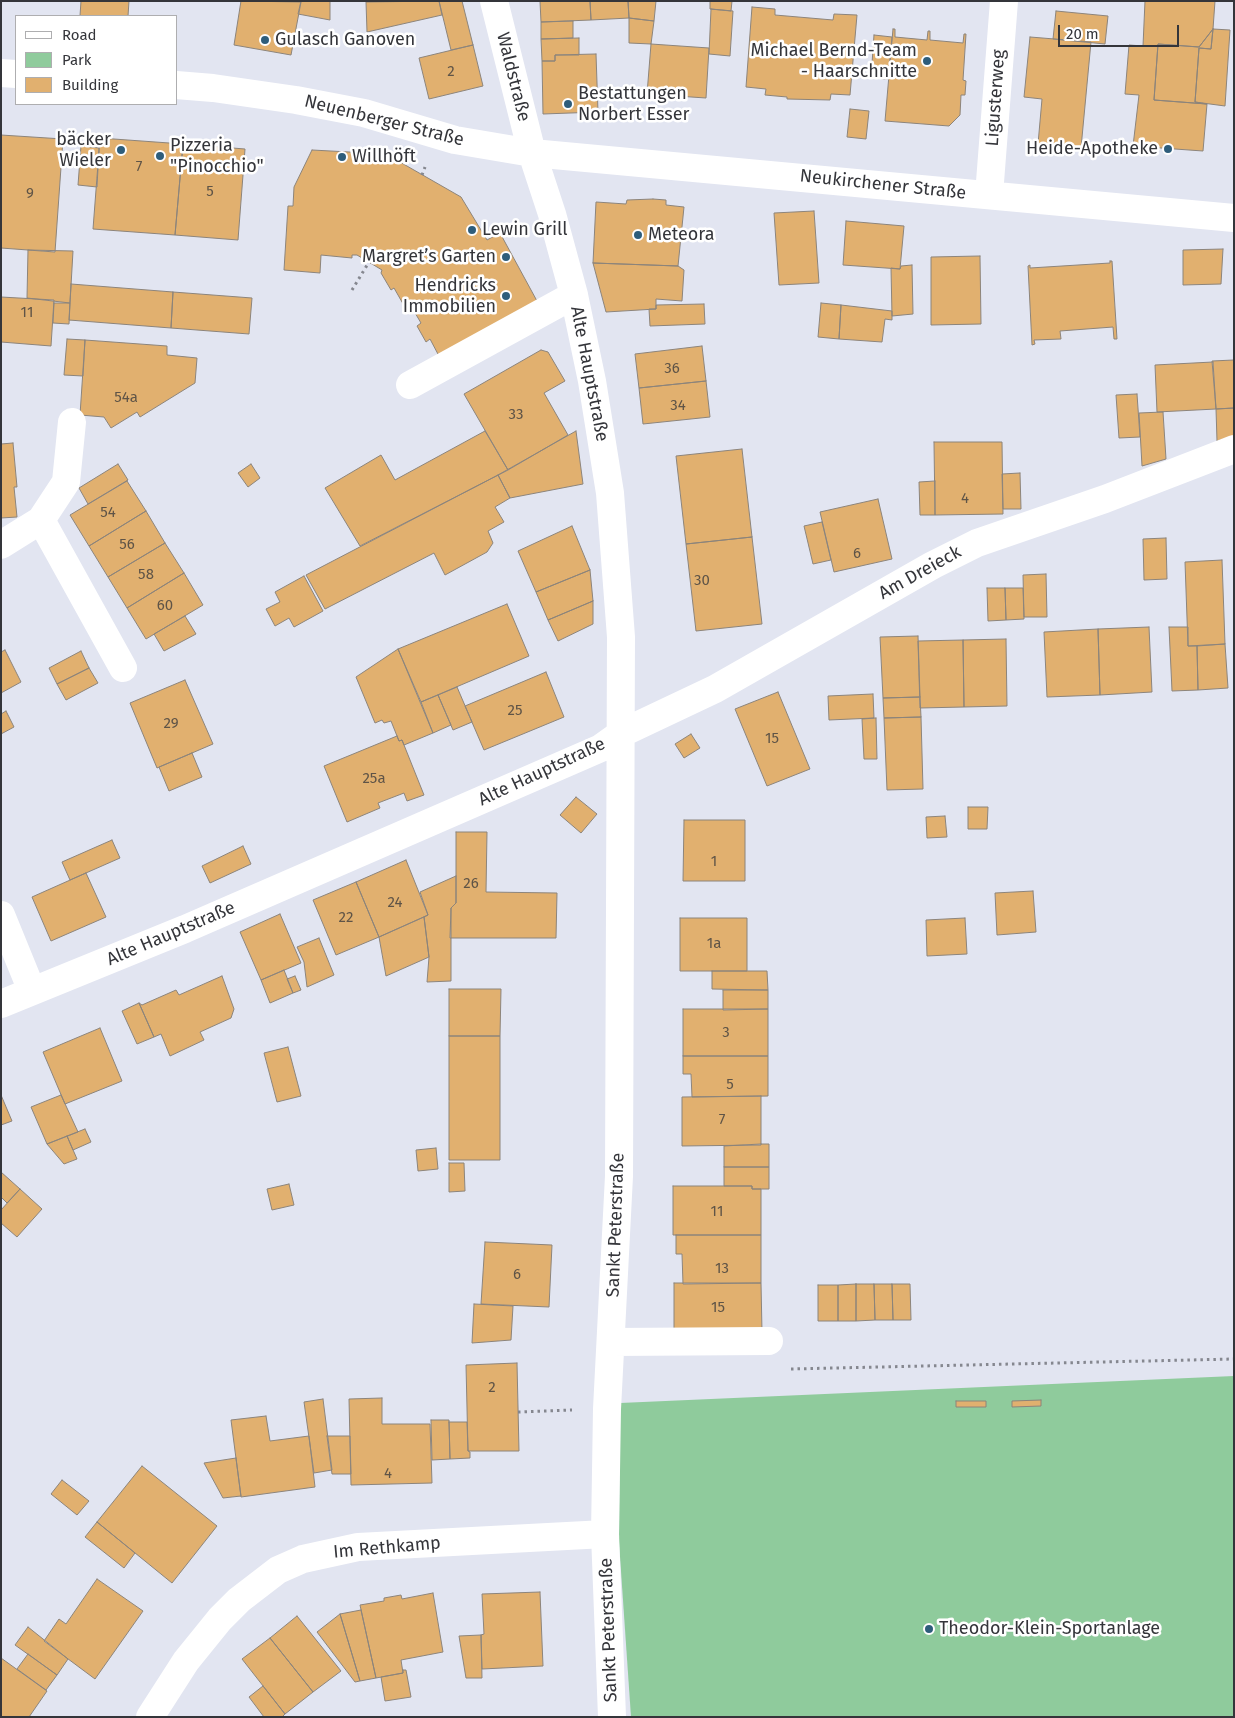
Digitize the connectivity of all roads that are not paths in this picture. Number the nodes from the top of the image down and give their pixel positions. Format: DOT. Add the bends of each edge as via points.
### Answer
graph roads {
  1 [pos="494,1"];
  2 [pos="1004,1"];
  3 [pos="1,73"];
  4 [pos="15,74"];
  5 [pos="178,85"];
  6 [pos="532,153"];
  7 [pos="989,196"];
  8 [pos="1234,218"];
  9 [pos="574,295"];
  10 [pos="410,385"];
  11 [pos="72,422"];
  12 [pos="1234,449"];
  13 [pos="41,520"];
  14 [pos="1,545"];
  15 [pos="123,668"];
  16 [pos="622,733"];
  17 [pos="1,915"];
  18 [pos="32,991"];
  19 [pos="1,1004"];
  20 [pos="769,1341"];
  21 [pos="611,1342"];
  22 [pos="605,1534"];
  23 [pos="150,1717"];
  24 [pos="612,1717"];
  1 -- 6 [label="street, Waldstraße"];
  2 -- 7 [label="street, Ligusterweg"];
  3 -- 4 [label="street"];
  5 -- 6 [label="street, Neuenberger Straße" via="296,100 364,113 455,140"];
  6 -- 7 [label="street, Neukirchener Straße"];
  6 -- 9 [label="street, Alte Hauptstraße"];
  7 -- 8 [label="street, Neukirchener Straße"];
  9 -- 10 [label="street"];
  9 -- 16 [label="street, Alte Hauptstraße" via="610,493 622,637"];
  11 -- 13 [label="street" via="66,482"];
  12 -- 16 [label="street, Am Dreieck" via="1105,499 977,543 933,564 714,688"];
  13 -- 14 [label="street"];
  13 -- 15 [label="street"];
  16 -- 18 [label="street, Alte Hauptstraße" via="601,748 556,768 213,917"];
  16 -- 21 [label="street, Sankt Peterstraße" via="619,1176"];
  17 -- 18 [label="street"];
  18 -- 19 [label="street, Alte Hauptstraße"];
  20 -- 21 [label="street"];
  21 -- 22 [label="street, Sankt Peterstraße"];
  22 -- 23 [label="street, Im Rethkamp" via="358,1547 303,1559 278,1570 238,1600 192,1653"];
  22 -- 24 [label="street, Sankt Peterstraße"];
}
